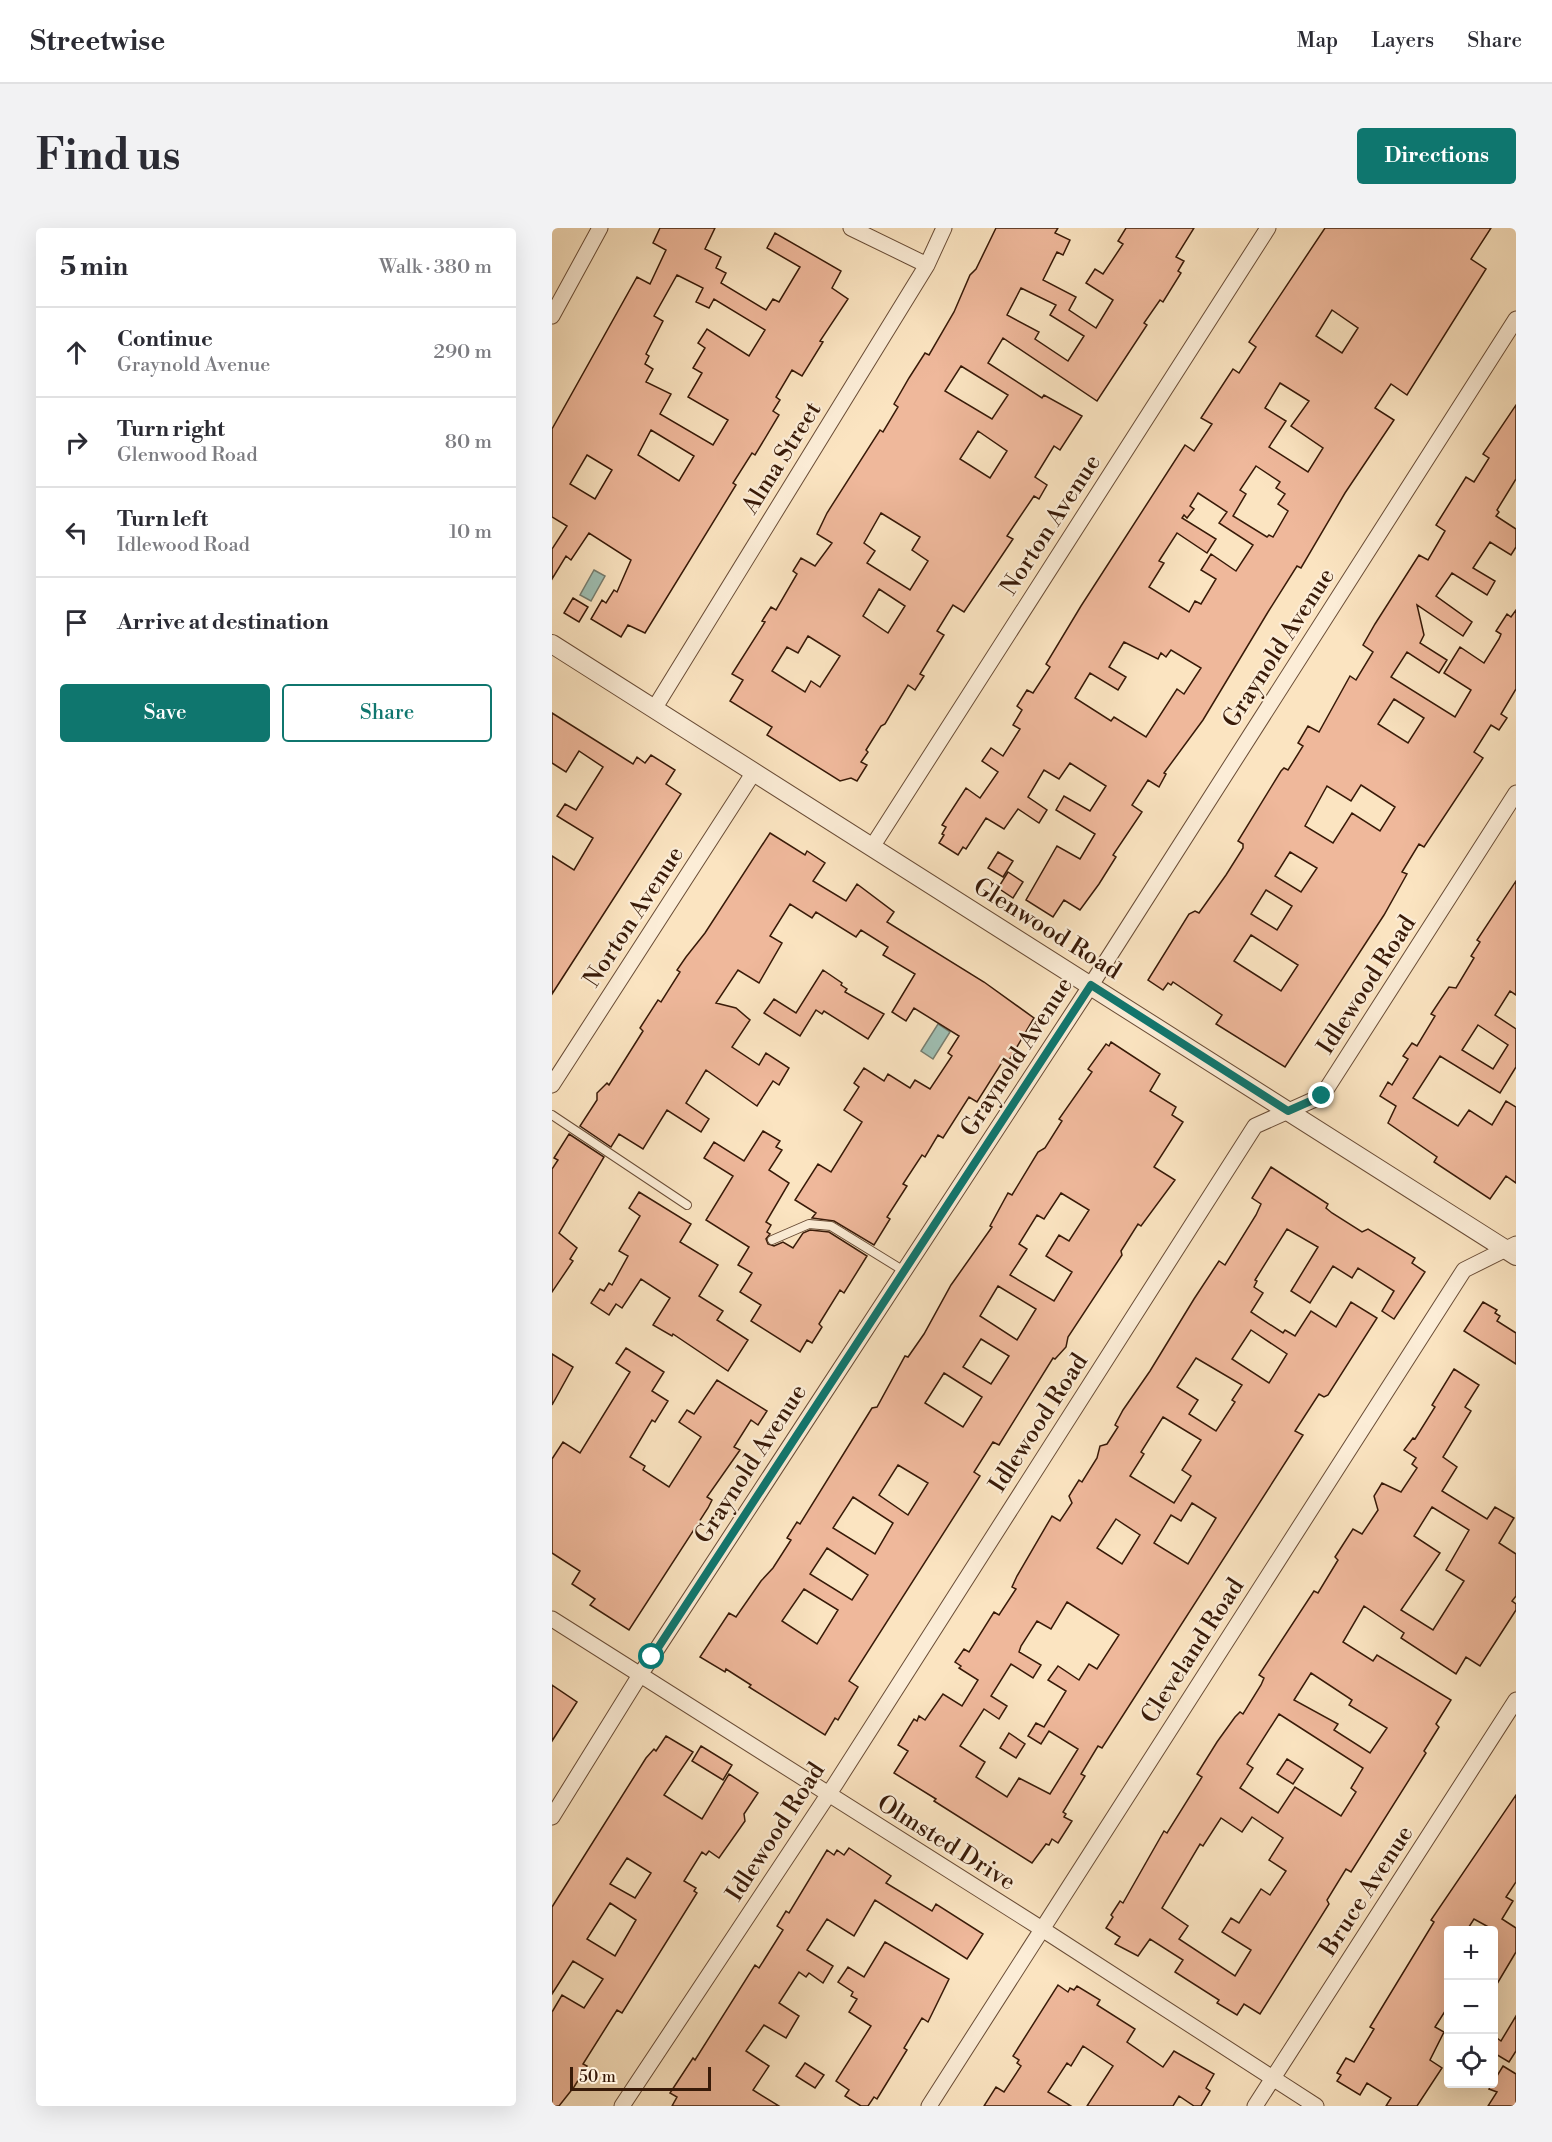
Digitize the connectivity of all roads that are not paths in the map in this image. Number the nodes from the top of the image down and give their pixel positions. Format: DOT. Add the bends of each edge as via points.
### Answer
graph roads {
  1 [pos="600,228"];
  2 [pos="851,228"];
  3 [pos="944,228"];
  4 [pos="1268,228"];
  5 [pos="927,265"];
  6 [pos="552,316"];
  7 [pos="1516,319"];
  8 [pos="552,644"];
  9 [pos="654,709"];
  10 [pos="754,772"];
  11 [pos="1516,793"];
  12 [pos="872,847"];
  13 [pos="1091,985"];
  14 [pos="552,1085"];
  15 [pos="1288,1111"];
  16 [pos="552,1115"];
  17 [pos="687,1205"];
  18 [pos="771,1240"];
  19 [pos="1512,1249"];
  20 [pos="904,1271"];
  21 [pos="552,1619"];
  22 [pos="640,1676"];
  23 [pos="1516,1700"];
  24 [pos="828,1796"];
  25 [pos="552,1817"];
  26 [pos="1042,1929"];
  27 [pos="1273,2079"];
  28 [pos="622,2106"];
  29 [pos="929,2106"];
  30 [pos="1256,2106"];
  31 [pos="1316,2106"];
  1 -- 6 [label="street"];
  2 -- 5 [label="street"];
  3 -- 5 [label="street, Alma Street"];
  4 -- 12 [label="street, Norton Avenue"];
  5 -- 9 [label="street, Alma Street"];
  7 -- 13 [label="street, Graynold Avenue"];
  8 -- 9 [label="street, Glenwood Road"];
  9 -- 10 [label="street, Glenwood Road"];
  10 -- 12 [label="street, Glenwood Road"];
  10 -- 14 [label="street, Norton Avenue"];
  11 -- 15 [label="street, Idlewood Road" via="1322,1096"];
  12 -- 13 [label="street, Glenwood Road"];
  13 -- 15 [label="street, Glenwood Road"];
  13 -- 20 [label="street, Graynold Avenue"];
  15 -- 19 [label="street, Glenwood Road"];
  15 -- 24 [label="street, Idlewood Road" via="1255,1126"];
  16 -- 17 [label="lane"];
  18 -- 20 [label="lane" via="809,1224 831,1226"];
  19 -- 26 [label="street, Cleveland Road" via="1464,1270"];
  20 -- 22 [label="street, Graynold Avenue"];
  21 -- 22 [label="street, Olmsted Drive"];
  22 -- 24 [label="street, Olmsted Drive"];
  22 -- 25 [label="street, Graynold Avenue"];
  23 -- 27 [label="street, Bruce Avenue"];
  24 -- 26 [label="street, Olmsted Drive"];
  24 -- 28 [label="street, Idlewood Road"];
  26 -- 27 [label="street, Olmsted Drive"];
  26 -- 29 [label="street, Cleveland Road"];
  27 -- 30 [label="street, Bruce Avenue"];
  27 -- 31 [label="street, Olmsted Drive"];
}
